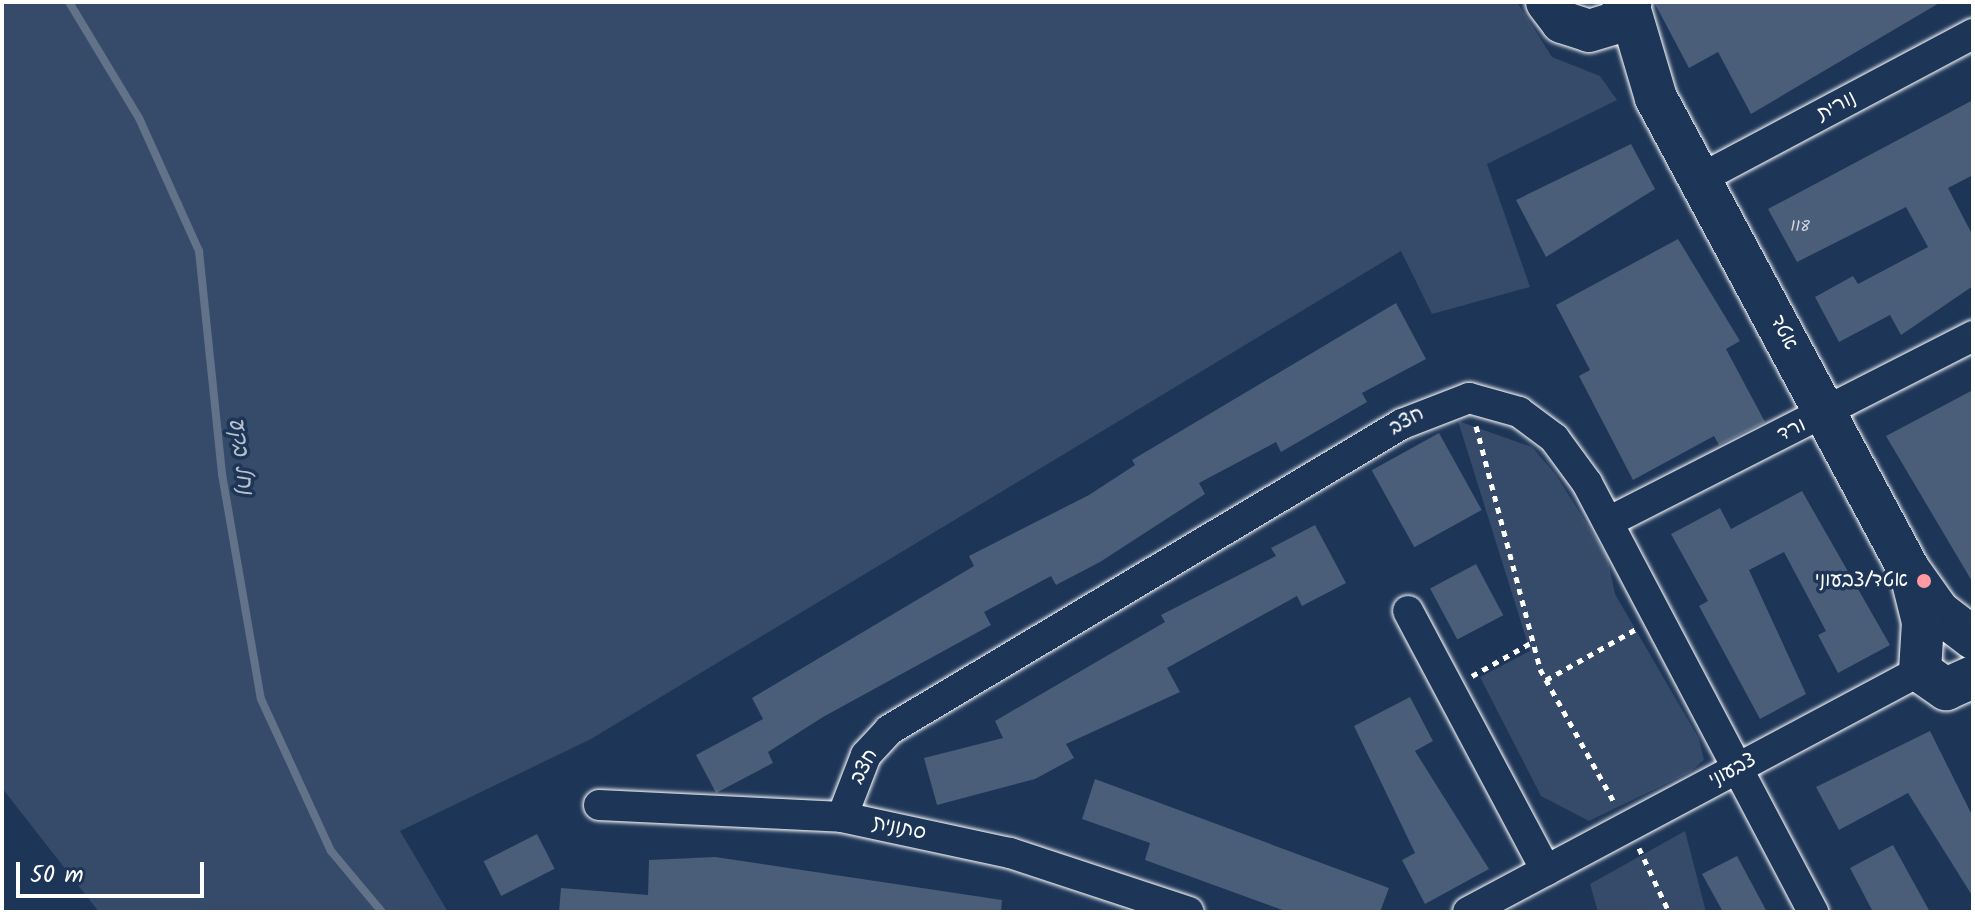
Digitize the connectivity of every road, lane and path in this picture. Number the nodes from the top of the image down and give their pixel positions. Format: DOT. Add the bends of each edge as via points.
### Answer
graph roads {
  1 [pos="1547,2"];
  2 [pos="1630,4"];
  3 [pos="1582,31"];
  4 [pos="1973,34"];
  5 [pos="1656,98"];
  6 [pos="1700,179"];
  7 [pos="1973,336"];
  8 [pos="1469,398"];
  9 [pos="1826,414"];
  10 [pos="1608,522"];
  11 [pos="1909,570"];
  12 [pos="1408,611"];
  13 [pos="1658,617"];
  14 [pos="1968,634"];
  15 [pos="1534,641"];
  16 [pos="1937,670"];
  17 [pos="1546,680"];
  18 [pos="1449,688"];
  19 [pos="1973,717"];
  20 [pos="1738,768"];
  21 [pos="599,805"];
  22 [pos="842,817"];
  23 [pos="1628,827"];
  24 [pos="1546,871"];
  25 [pos="1189,912"];
  26 [pos="1468,912"];
  27 [pos="1669,912"];
  28 [pos="1813,912"];
  1 -- 3 [label="street, אטד" via="1562,22"];
  2 -- 3 [label="street" via="1609,26"];
  2 -- 5 [label="street, אטד"];
  3 -- 5 [label="street, אטד" via="1620,52"];
  4 -- 6 [label="street, נורית"];
  5 -- 6 [label="street, אטד"];
  6 -- 9 [label="street, אטד"];
  7 -- 9 [label="street, ורד"];
  8 -- 10 [label="street" via="1519,412 1554,438"];
  8 -- 15 [label="path"];
  8 -- 22 [label="street, חצב" via="1402,424 889,730 866,755"];
  9 -- 10 [label="street, ורד"];
  9 -- 11 [label="street, אטד"];
  10 -- 13 [label="street"];
  11 -- 14 [label="street, אטד" via="1939,612"];
  11 -- 16 [label="street, אטד"];
  12 -- 18 [label="street"];
  13 -- 17 [label="path"];
  13 -- 20 [label="street"];
  14 -- 16 [label="street" via="1933,630"];
  15 -- 17 [label="path"];
  15 -- 18 [label="path"];
  16 -- 19 [label="street"];
  16 -- 20 [label="street, צבעוני"];
  17 -- 23 [label="path"];
  18 -- 24 [label="street"];
  20 -- 23 [label="street, צבעוני"];
  20 -- 28 [label="street"];
  21 -- 22 [label="street, סתונית"];
  22 -- 25 [label="street, סתונית" via="1010,853"];
  23 -- 24 [label="street, צבעוני"];
  23 -- 27 [label="path"];
  24 -- 26 [label="street, צבעוני"];
}
